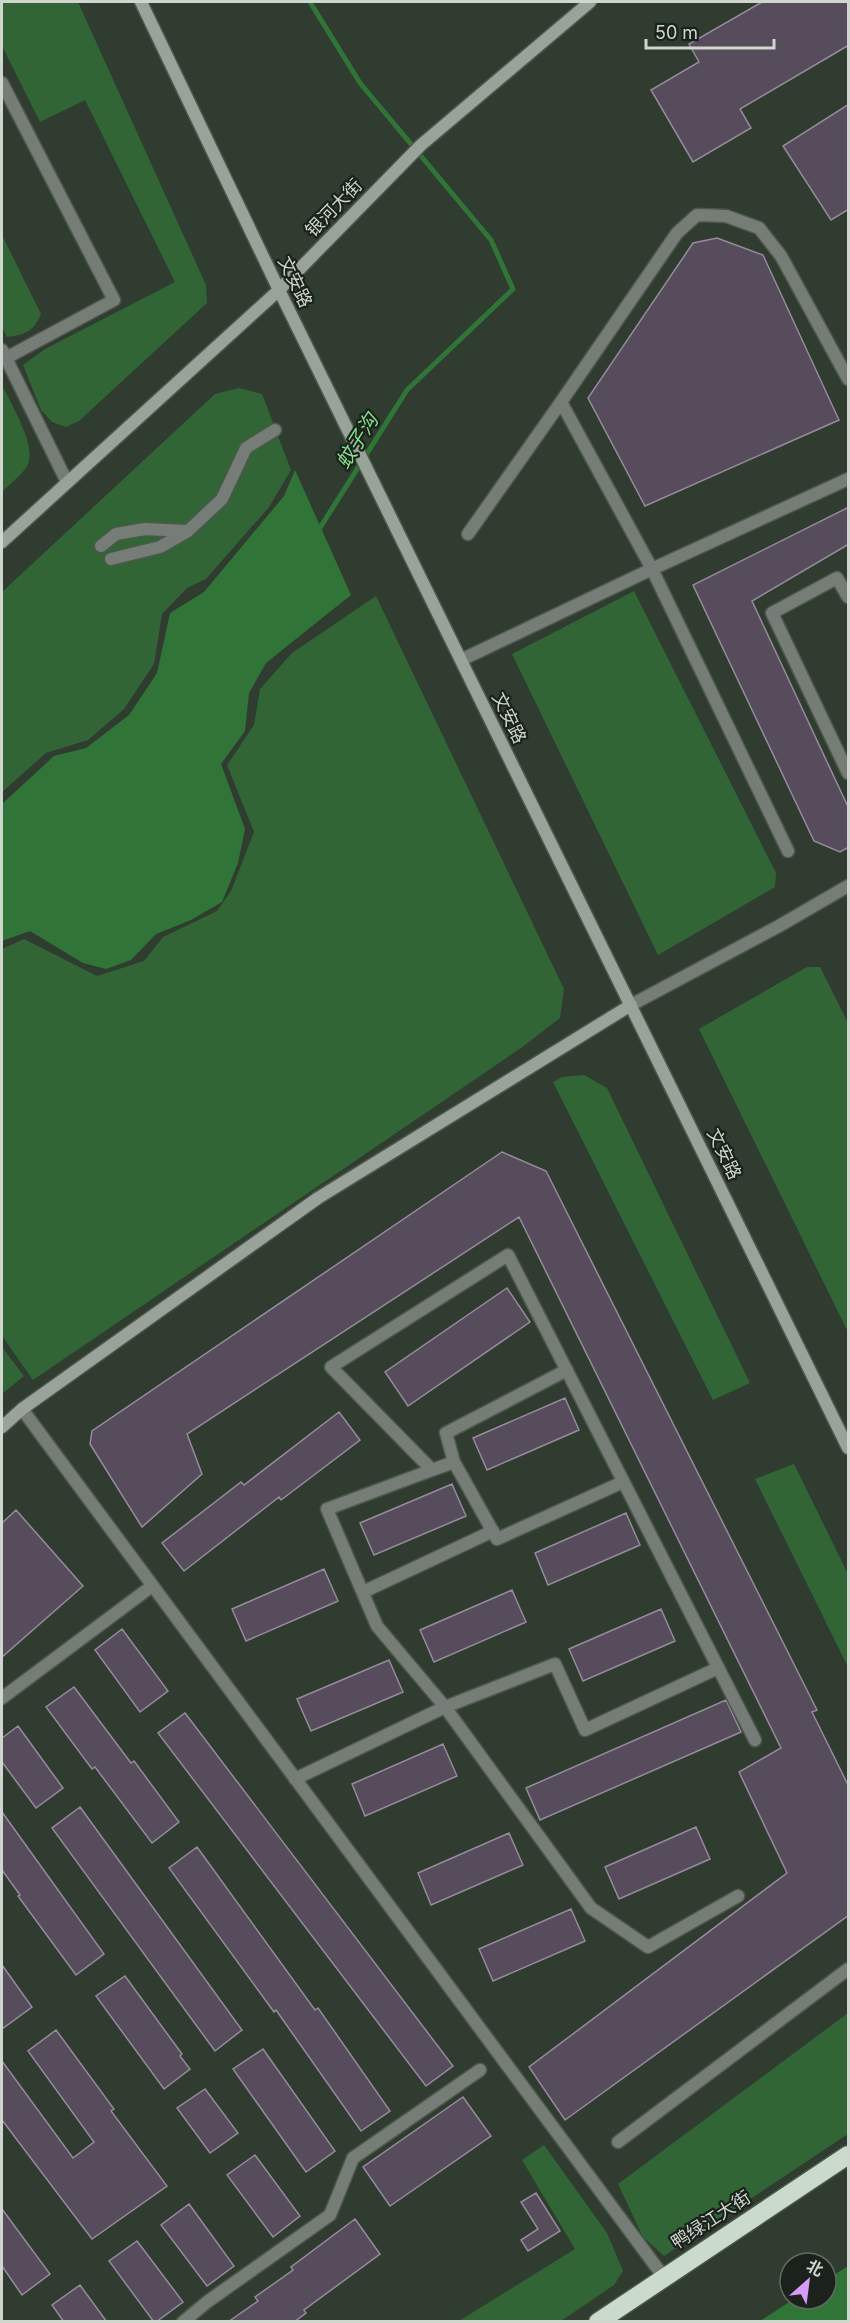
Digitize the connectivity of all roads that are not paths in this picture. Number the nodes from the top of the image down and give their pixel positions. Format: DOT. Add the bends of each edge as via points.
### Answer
graph roads {
  1 [pos="141,2"];
  2 [pos="590,2"];
  3 [pos="2,83"];
  4 [pos="279,290"];
  5 [pos="4,354"];
  6 [pos="849,380"];
  7 [pos="561,402"];
  8 [pos="275,430"];
  9 [pos="849,479"];
  10 [pos="67,483"];
  11 [pos="188,531"];
  12 [pos="468,534"];
  13 [pos="2,542"];
  14 [pos="101,546"];
  15 [pos="111,559"];
  16 [pos="652,569"];
  17 [pos="849,597"];
  18 [pos="461,660"];
  19 [pos="849,773"];
  20 [pos="788,851"];
  21 [pos="849,886"];
  22 [pos="631,1005"];
  23 [pos="567,1370"];
  24 [pos="22,1410"];
  25 [pos="2,1427"];
  26 [pos="849,1448"];
  27 [pos="454,1462"];
  28 [pos="432,1470"];
  29 [pos="623,1482"];
  30 [pos="493,1531"];
  31 [pos="152,1586"];
  32 [pos="363,1592"];
  33 [pos="718,1668"];
  34 [pos="2,1698"];
  35 [pos="445,1707"];
  36 [pos="755,1740"];
  37 [pos="295,1779"];
  38 [pos="738,1896"];
  39 [pos="849,1969"];
  40 [pos="480,2070"];
  41 [pos="618,2142"];
  42 [pos="849,2155"];
  43 [pos="663,2276"];
  44 [pos="183,2322"];
  45 [pos="598,2322"];
  1 -- 4 [label="main road, 文安路"];
  2 -- 4 [label="main road, 银河大街" via="421,145"];
  3 -- 5 [label="street" via="114,300"];
  4 -- 10 [label="main road, 银河大街"];
  4 -- 18 [label="main road, 文安路"];
  5 -- 10 [label="street"];
  6 -- 7 [label="street" via="781,256 759,228 726,216 698,215 677,233"];
  7 -- 12 [label="street"];
  7 -- 16 [label="street"];
  8 -- 11 [label="street" via="246,448 222,500"];
  9 -- 16 [label="street"];
  10 -- 13 [label="main road, 银河大街"];
  11 -- 14 [label="street" via="145,529 116,534"];
  11 -- 15 [label="street" via="160,547"];
  16 -- 18 [label="street"];
  16 -- 20 [label="street"];
  17 -- 19 [label="street" via="837,578 772,613"];
  18 -- 22 [label="main road, 文安路"];
  21 -- 22 [label="street"];
  22 -- 24 [label="main road" via="318,1198"];
  22 -- 26 [label="main road, 文安路"];
  23 -- 27 [label="street" via="446,1433"];
  23 -- 28 [label="street" via="508,1255 331,1367"];
  23 -- 29 [label="street"];
  24 -- 25 [label="main road"];
  24 -- 31 [label="street"];
  27 -- 28 [label="street"];
  27 -- 30 [label="street"];
  28 -- 32 [label="street" via="327,1509"];
  29 -- 30 [label="street" via="497,1539"];
  29 -- 33 [label="street"];
  30 -- 32 [label="street"];
  31 -- 34 [label="street"];
  31 -- 37 [label="street"];
  32 -- 35 [label="street" via="377,1626"];
  33 -- 35 [label="street" via="585,1730 555,1664"];
  33 -- 36 [label="street"];
  35 -- 37 [label="street"];
  35 -- 38 [label="street" via="591,1908 648,1947"];
  37 -- 43 [label="street"];
  39 -- 41 [label="street"];
  40 -- 44 [label="street" via="353,2158 330,2215"];
  42 -- 43 [label="highway, 鸭绿江大街"];
  43 -- 45 [label="highway, 鸭绿江大街"];
}
